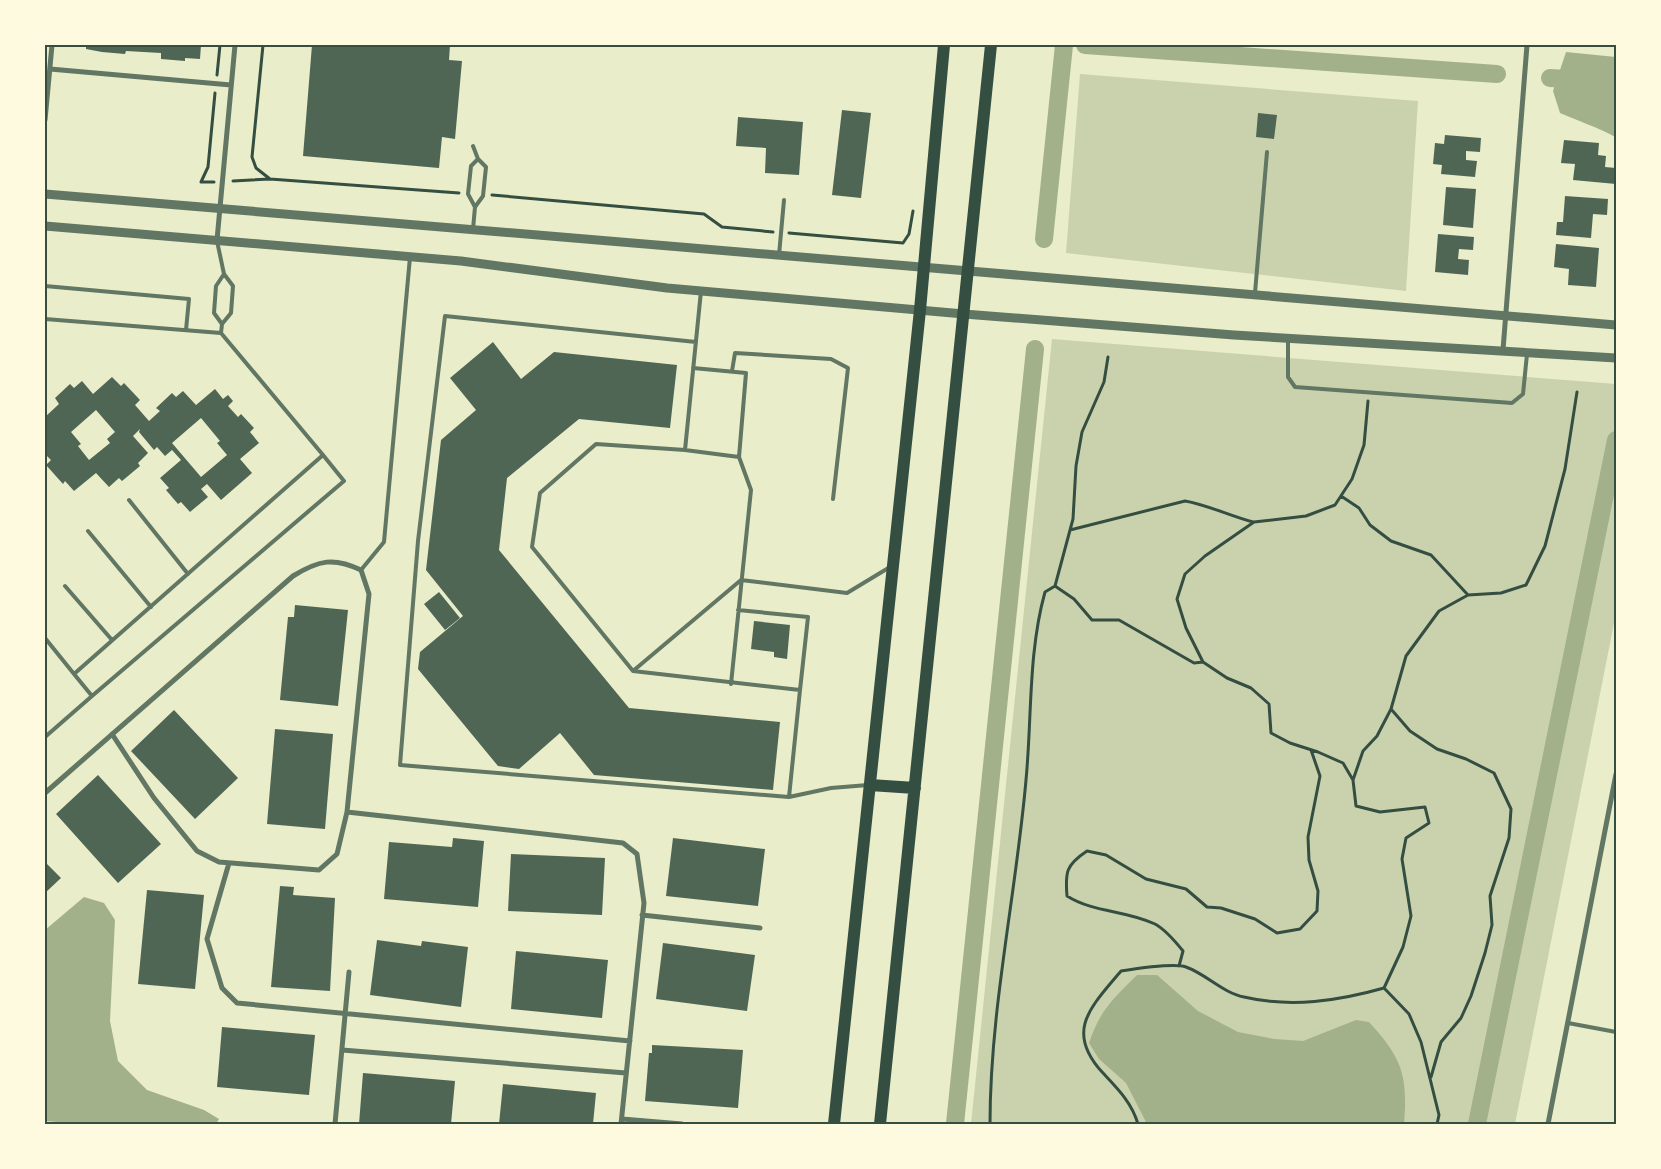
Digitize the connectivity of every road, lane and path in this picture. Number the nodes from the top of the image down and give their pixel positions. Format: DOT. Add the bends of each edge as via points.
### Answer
graph roads {
  1 [pos="52,45"];
  2 [pos="235,45"];
  3 [pos="263,45"];
  4 [pos="944,45"];
  5 [pos="991,45"];
  6 [pos="1527,45"];
  7 [pos="50,69"];
  8 [pos="231,85"];
  9 [pos="45,120"];
  10 [pos="473,146"];
  11 [pos="1267,152"];
  12 [pos="478,159"];
  13 [pos="255,164"];
  14 [pos="270,179"];
  15 [pos="45,194"];
  16 [pos="468,194"];
  17 [pos="484,194"];
  18 [pos="784,200"];
  19 [pos="475,206"];
  20 [pos="913,207"];
  21 [pos="220,209"];
  22 [pos="45,226"];
  23 [pos="473,230"];
  24 [pos="781,233"];
  25 [pos="217,240"];
  26 [pos="779,256"];
  27 [pos="410,257"];
  28 [pos="924,268"];
  29 [pos="968,272"];
  30 [pos="224,274"];
  31 [pos="45,286"];
  32 [pos="701,291"];
  33 [pos="1255,296"];
  34 [pos="920,310"];
  35 [pos="964,314"];
  36 [pos="1506,316"];
  37 [pos="45,319"];
  38 [pos="222,324"];
  39 [pos="1616,325"];
  40 [pos="186,330"];
  41 [pos="221,333"];
  42 [pos="1288,338"];
  43 [pos="696,342"];
  44 [pos="1503,350"];
  45 [pos="1527,351"];
  46 [pos="1108,357"];
  47 [pos="1616,358"];
  48 [pos="693,368"];
  49 [pos="732,371"];
  50 [pos="1368,392"];
  51 [pos="1577,392"];
  52 [pos="685,450"];
  53 [pos="323,455"];
  54 [pos="739,457"];
  55 [pos="1341,496"];
  56 [pos="833,499"];
  57 [pos="129,500"];
  58 [pos="1254,522"];
  59 [pos="1070,530"];
  60 [pos="88,531"];
  61 [pos="893,565"];
  62 [pos="361,570"];
  63 [pos="188,574"];
  64 [pos="741,580"];
  65 [pos="65,586"];
  66 [pos="1054,586"];
  67 [pos="1468,595"];
  68 [pos="151,607"];
  69 [pos="738,610"];
  70 [pos="45,638"];
  71 [pos="112,640"];
  72 [pos="1203,662"];
  73 [pos="633,671"];
  74 [pos="74,674"];
  75 [pos="732,684"];
  76 [pos="800,690"];
  77 [pos="92,696"];
  78 [pos="1391,708"];
  79 [pos="112,734"];
  80 [pos="45,737"];
  81 [pos="1310,750"];
  82 [pos="1616,774"];
  83 [pos="1353,780"];
  84 [pos="870,784"];
  85 [pos="915,788"];
  86 [pos="45,793"];
  87 [pos="789,797"];
  88 [pos="347,812"];
  89 [pos="229,862"];
  90 [pos="642,915"];
  91 [pos="760,928"];
  92 [pos="1179,966"];
  93 [pos="349,972"];
  94 [pos="1384,988"];
  95 [pos="345,1015"];
  96 [pos="1568,1023"];
  97 [pos="1616,1032"];
  98 [pos="630,1041"];
  99 [pos="342,1050"];
  100 [pos="626,1073"];
  101 [pos="1431,1077"];
  102 [pos="622,1121"];
  103 [pos="335,1124"];
  104 [pos="682,1124"];
  105 [pos="834,1124"];
  106 [pos="880,1124"];
  107 [pos="990,1124"];
  108 [pos="1138,1124"];
  109 [pos="1437,1124"];
  110 [pos="1548,1124"];
  1 -- 7 [label="street"];
  2 -- 8 [label="street"];
  3 -- 13 [label="path" via="252,157"];
  4 -- 28 [label="main road"];
  5 -- 29 [label="main road"];
  6 -- 36 [label="street"];
  7 -- 8 [label="street"];
  7 -- 9 [label="street"];
  8 -- 21 [label="street"];
  10 -- 12 [label="lane"];
  11 -- 33 [label="lane"];
  12 -- 16 [label="lane" via="471,166"];
  12 -- 17 [label="lane" via="486,168"];
  14 -- 16 [label="path"];
  15 -- 21 [label="street"];
  16 -- 19 [label="lane"];
  17 -- 19 [label="lane"];
  17 -- 24 [label="path" via="704,214 722,227"];
  18 -- 24 [label="lane"];
  19 -- 23 [label="lane"];
  20 -- 24 [label="path" via="909,234 903,243"];
  21 -- 23 [label="street"];
  21 -- 25 [label="street"];
  22 -- 25 [label="street"];
  23 -- 26 [label="street"];
  24 -- 26 [label="lane"];
  25 -- 27 [label="street"];
  25 -- 30 [label="lane"];
  26 -- 28 [label="street"];
  27 -- 32 [label="street"];
  27 -- 62 [label="lane" via="384,542"];
  28 -- 29 [label="street"];
  28 -- 34 [label="main road"];
  29 -- 33 [label="street"];
  29 -- 35 [label="main road"];
  30 -- 38 [label="lane" via="216,286 214,313"];
  30 -- 38 [label="lane" via="233,286 231,313"];
  31 -- 40 [label="lane" via="189,299"];
  32 -- 34 [label="street"];
  32 -- 43 [label="lane"];
  33 -- 36 [label="street"];
  34 -- 35 [label="street"];
  34 -- 61 [label="main road"];
  35 -- 42 [label="street"];
  35 -- 85 [label="main road"];
  36 -- 39 [label="street"];
  36 -- 44 [label="street"];
  37 -- 40 [label="lane"];
  38 -- 41 [label="lane"];
  40 -- 41 [label="lane"];
  41 -- 53 [label="lane"];
  42 -- 44 [label="street"];
  42 -- 50 [label="lane" via="1288,377 1295,387"];
  43 -- 48 [label="lane"];
  43 -- 87 [label="lane" via="446,316 418,541 400,765"];
  44 -- 45 [label="street"];
  45 -- 47 [label="street"];
  45 -- 50 [label="lane" via="1523,394 1512,403"];
  46 -- 59 [label="path" via="1104,382 1082,432"];
  48 -- 49 [label="lane"];
  48 -- 52 [label="lane"];
  49 -- 54 [label="lane" via="746,373"];
  49 -- 56 [label="lane" via="735,353 831,359 848,368"];
  50 -- 55 [label="path" via="1364,445 1352,479"];
  51 -- 67 [label="path" via="1565,468 1545,546 1526,585 1501,593"];
  52 -- 54 [label="lane"];
  52 -- 73 [label="lane" via="596,444 540,493 532,547"];
  53 -- 63 [label="lane"];
  53 -- 77 [label="lane" via="344,481"];
  54 -- 64 [label="lane" via="751,490"];
  55 -- 58 [label="path" via="1335,505 1306,516"];
  55 -- 67 [label="path" via="1359,508 1370,525 1390,541 1431,556"];
  57 -- 63 [label="lane"];
  58 -- 59 [label="path" via="1226,515 1204,504 1185,501"];
  58 -- 72 [label="path" via="1204,556 1186,574 1177,599 1186,628"];
  59 -- 66 [label="path"];
  60 -- 68 [label="lane"];
  61 -- 64 [label="lane" via="847,593"];
  61 -- 84 [label="main road"];
  62 -- 79 [label="street" via="344,562 312,564 294,576"];
  62 -- 88 [label="street" via="369,594"];
  63 -- 68 [label="lane"];
  64 -- 69 [label="lane"];
  64 -- 73 [label="lane"];
  65 -- 71 [label="lane"];
  66 -- 72 [label="path" via="1074,599 1092,620 1119,620 1194,662"];
  66 -- 107 [label="path" via="1045,592 1036,622 1026,780 997,1022"];
  67 -- 78 [label="path" via="1438,611 1406,656"];
  68 -- 71 [label="lane"];
  69 -- 75 [label="lane"];
  69 -- 76 [label="lane" via="808,617"];
  70 -- 74 [label="lane"];
  71 -- 74 [label="lane"];
  72 -- 81 [label="path" via="1227,678 1251,688 1269,704 1271,733"];
  73 -- 75 [label="lane"];
  74 -- 77 [label="lane"];
  75 -- 76 [label="lane"];
  76 -- 87 [label="lane"];
  77 -- 80 [label="lane"];
  78 -- 83 [label="path" via="1376,736 1363,751"];
  78 -- 101 [label="path" via="1410,731 1438,749 1494,773 1511,809 1509,838 1490,896 1492,925 1485,953 1461,1018 1441,1042"];
  79 -- 86 [label="street"];
  79 -- 89 [label="street" via="154,798 197,851 219,862"];
  81 -- 83 [label="path" via="1343,763"];
  81 -- 92 [label="path" via="1320,776 1308,837 1309,860 1318,891 1317,911 1300,929 1278,933 1255,919 1207,907 1186,889 1146,879 1106,855 1087,851 1072,861 1065,876 1067,896 1082,906 1129,915 1155,925 1183,951"];
  82 -- 96 [label="street"];
  83 -- 94 [label="path" via="1356,806 1380,812 1425,807 1429,823 1406,838 1402,859 1411,916 1403,948"];
  84 -- 85 [label="main road"];
  84 -- 87 [label="lane"];
  84 -- 105 [label="main road"];
  85 -- 106 [label="main road"];
  88 -- 89 [label="street" via="337,854 319,870"];
  88 -- 90 [label="street" via="624,843 636,854 644,902"];
  89 -- 95 [label="street" via="207,939 222,988 237,1003"];
  90 -- 91 [label="street"];
  90 -- 98 [label="street"];
  92 -- 94 [label="path" via="1241,997 1276,1002 1307,1003 1350,998"];
  92 -- 108 [label="path" via="1121,971 1097,1000 1083,1026 1084,1047 1122,1092"];
  93 -- 95 [label="street"];
  94 -- 101 [label="path" via="1409,1014"];
  95 -- 98 [label="street"];
  95 -- 99 [label="street"];
  96 -- 97 [label="lane"];
  96 -- 110 [label="street"];
  98 -- 100 [label="street"];
  99 -- 100 [label="street"];
  99 -- 103 [label="street"];
  100 -- 102 [label="street"];
  101 -- 109 [label="path" via="1439,1115"];
  102 -- 104 [label="street"];
}
